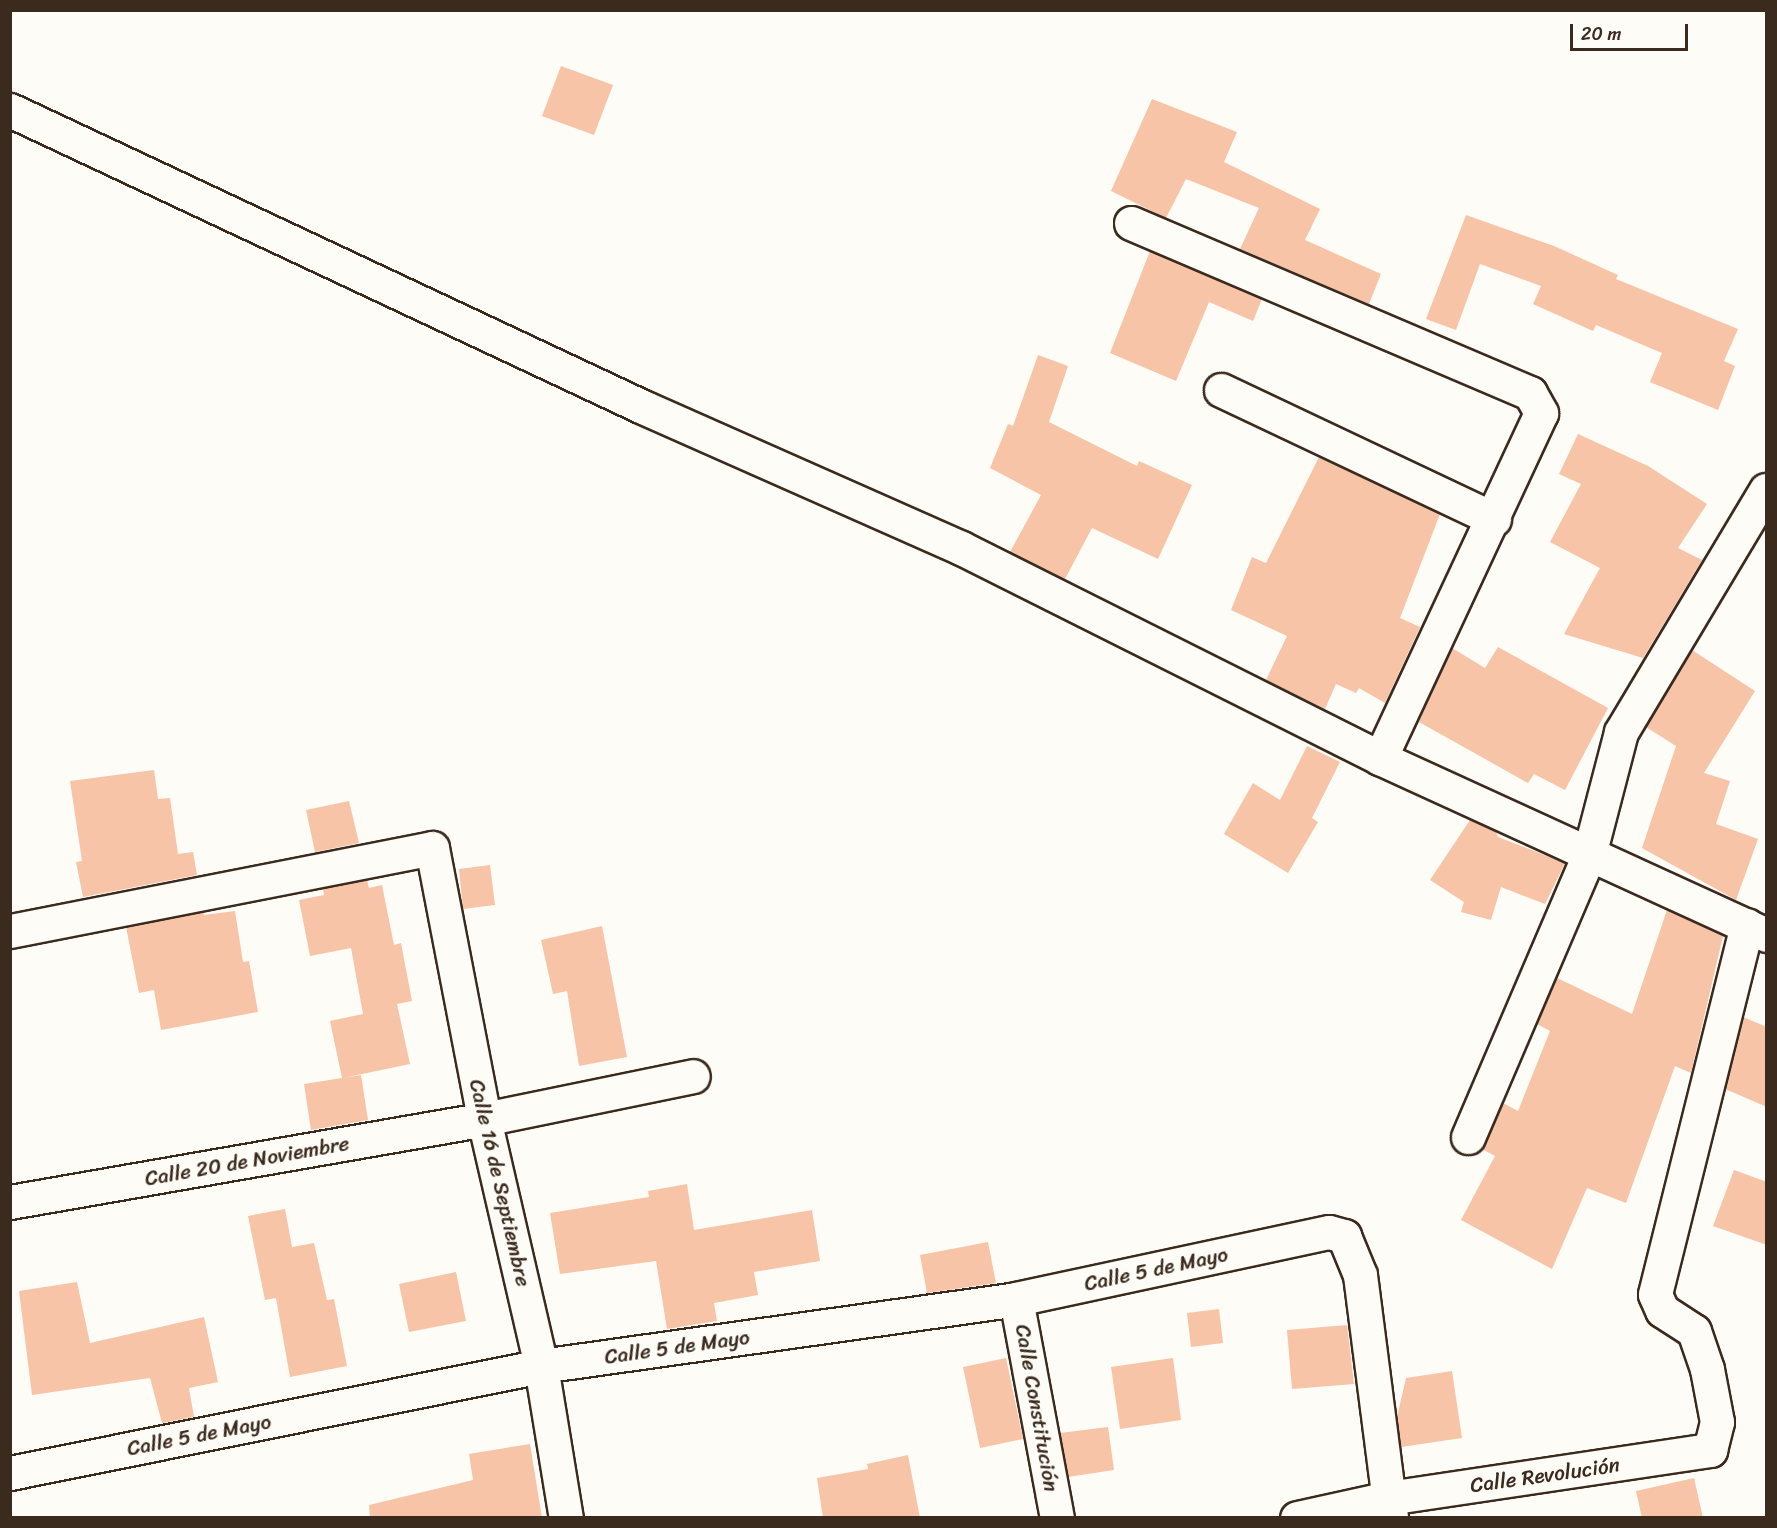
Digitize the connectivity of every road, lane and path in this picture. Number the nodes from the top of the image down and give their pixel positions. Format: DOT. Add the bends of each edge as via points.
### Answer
graph roads {
  1 [pos="10,110"];
  2 [pos="1131,223"];
  3 [pos="1221,390"];
  4 [pos="1767,490"];
  5 [pos="1494,519"];
  6 [pos="1380,758"];
  7 [pos="1589,855"];
  8 [pos="1757,930"];
  9 [pos="10,931"];
  10 [pos="693,1076"];
  11 [pos="484,1119"];
  12 [pos="1468,1137"];
  13 [pos="10,1202"];
  14 [pos="1016,1299"];
  15 [pos="542,1366"];
  16 [pos="10,1473"];
  17 [pos="1390,1508"];
  18 [pos="566,1518"];
  19 [pos="1057,1518"];
  20 [pos="1297,1518"];
  1 -- 6 [label="street" via="644,407 961,548"];
  2 -- 5 [label="street" via="1530,393 1541,413"];
  3 -- 5 [label="street"];
  4 -- 7 [label="street" via="1621,732"];
  5 -- 6 [label="street"];
  6 -- 7 [label="street"];
  7 -- 8 [label="street"];
  7 -- 12 [label="street"];
  8 -- 17 [label="street, Calle Revolución" via="1655,1294 1662,1310 1694,1331 1707,1369 1717,1422 1710,1450"];
  9 -- 11 [label="street, Calle 16 de Septiembre" via="432,848"];
  10 -- 11 [label="street, Calle 20 de Noviembre"];
  11 -- 13 [label="street, Calle 20 de Noviembre"];
  11 -- 15 [label="street, Calle 16 de Septiembre"];
  14 -- 15 [label="street, Calle 5 de Mayo"];
  14 -- 17 [label="street, Calle 5 de Mayo" via="1329,1232 1344,1236 1360,1275"];
  14 -- 19 [label="street, Calle Constitución"];
  15 -- 16 [label="street, Calle 5 de Mayo"];
  15 -- 18 [label="street, Calle 16 de Septiembre"];
  17 -- 20 [label="street, Calle Revolución"];
}
